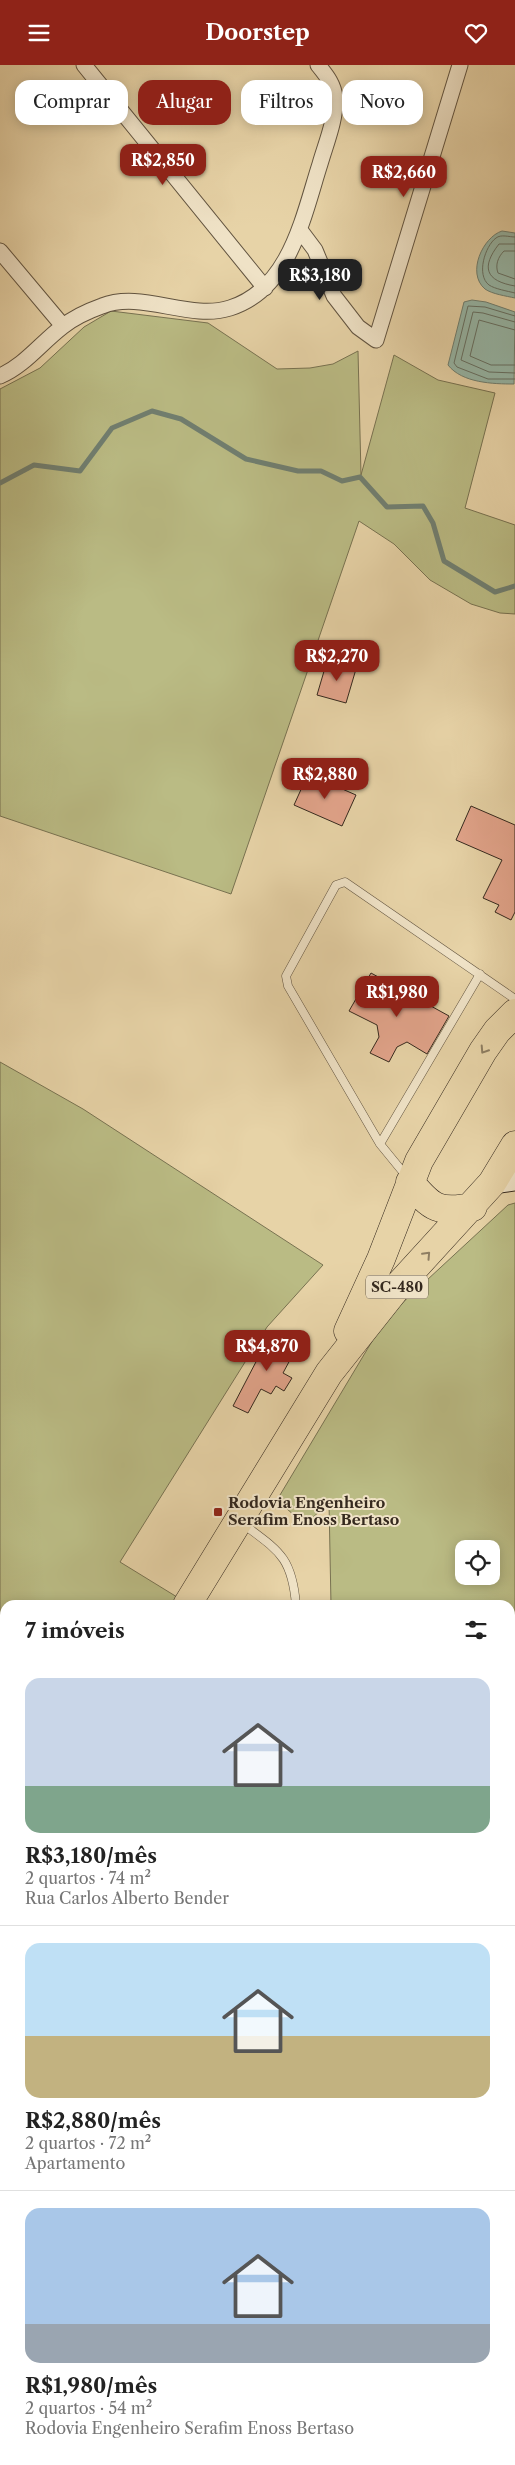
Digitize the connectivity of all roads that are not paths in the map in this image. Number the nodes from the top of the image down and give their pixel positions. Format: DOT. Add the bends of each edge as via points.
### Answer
graph roads {
  1 [pos="84,65"];
  2 [pos="318,65"];
  3 [pos="460,65"];
  4 [pos="300,229"];
  5 [pos="0,251"];
  6 [pos="265,289"];
  7 [pos="63,326"];
  8 [pos="0,376"];
  9 [pos="480,974"];
  10 [pos="515,999"];
  11 [pos="515,1013"];
  12 [pos="380,1144"];
  13 [pos="515,1145"];
  14 [pos="410,1182"];
  15 [pos="504,1182"];
  16 [pos="473,1207"];
  17 [pos="329,1373"];
  18 [pos="240,1521"];
  19 [pos="190,1600"];
  20 [pos="296,1600"];
  1 -- 6 [label="street"];
  2 -- 4 [label="street" via="330,81 335,97 332,123"];
  3 -- 4 [label="street" via="376,340 358,327 334,296 315,250"];
  4 -- 6 [label="street" via="289,255"];
  5 -- 7 [label="street"];
  6 -- 7 [label="street" via="248,302 227,309 200,311 131,302 105,304"];
  7 -- 8 [label="street" via="11,371"];
  9 -- 10 [label="lane"];
  9 -- 12 [label="lane"];
  9 -- 12 [label="lane" via="345,882 336,885 286,976 288,986"];
  11 -- 14 [label="highway, SC-480, one-way" via="483,1051 432,1137"];
  12 -- 14 [label="lane"];
  13 -- 15 [label="highway, SC-480"];
  14 -- 16 [label="highway" via="434,1207 451,1211"];
  14 -- 17 [label="highway, SC-480" via="381,1259"];
  15 -- 16 [label="highway, SC-480"];
  17 -- 16 [label="highway, SC-480, one-way" via="398,1286"];
  17 -- 18 [label="highway, SC-480"];
  18 -- 19 [label="highway, SC-480"];
  18 -- 20 [label="lane" via="279,1551 289,1566"];
}
